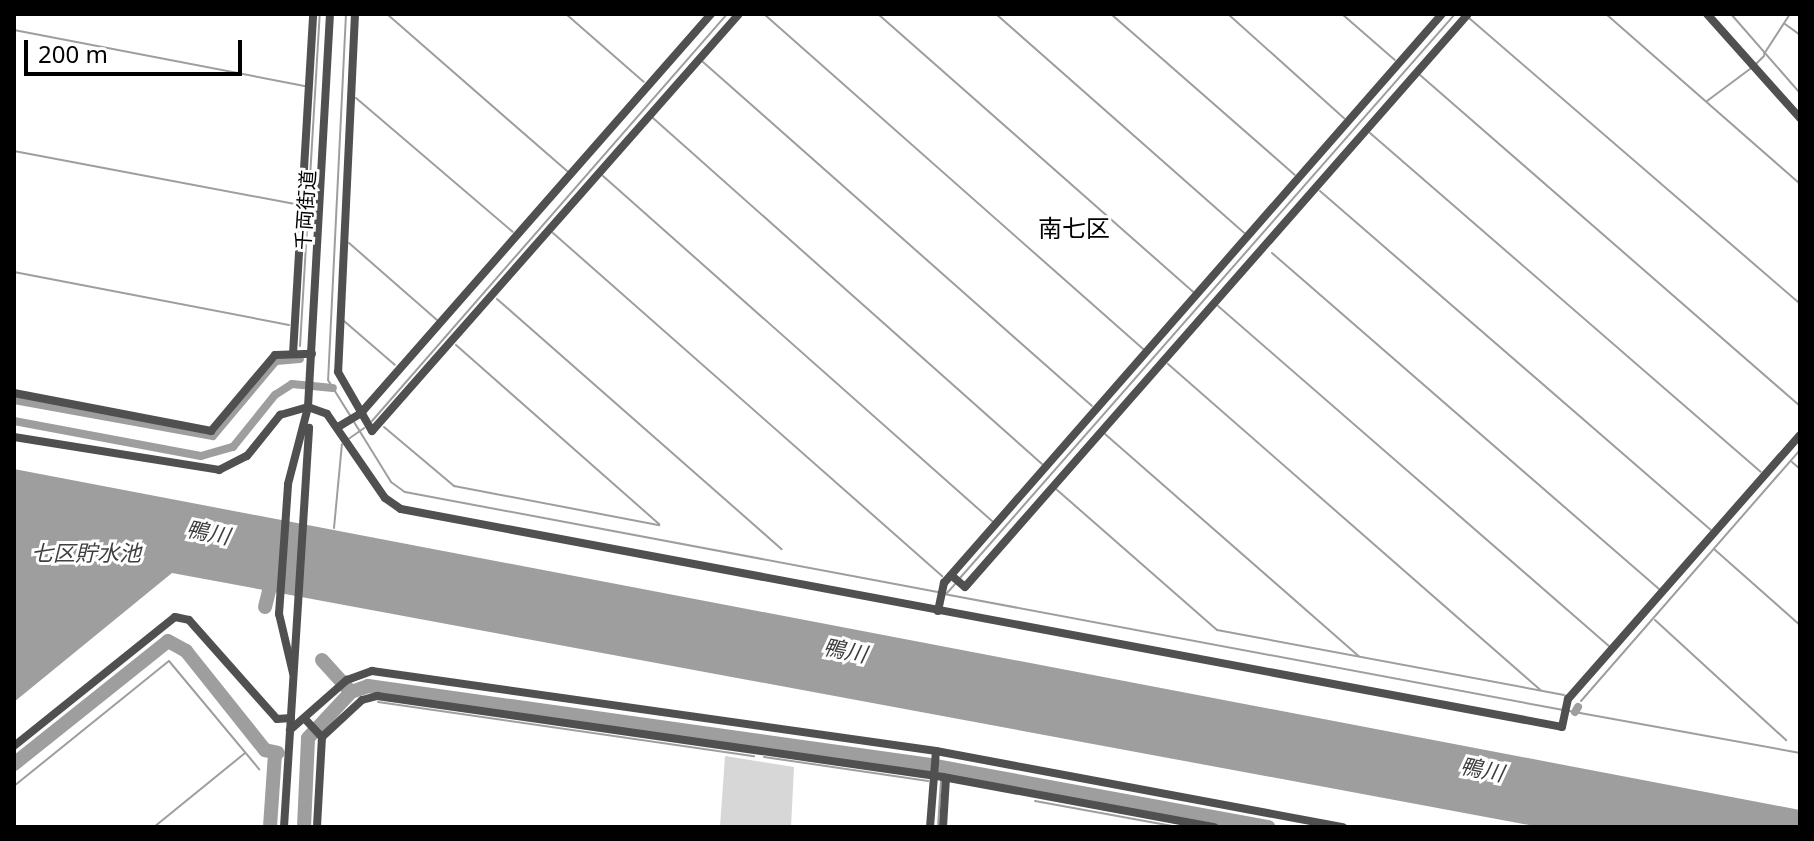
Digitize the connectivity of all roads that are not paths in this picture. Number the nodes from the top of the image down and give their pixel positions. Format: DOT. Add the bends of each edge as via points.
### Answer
graph roads {
  1 [pos="313,14"];
  2 [pos="330,14"];
  3 [pos="355,14"];
  4 [pos="711,14"];
  5 [pos="739,14"];
  6 [pos="1442,14"];
  7 [pos="1468,14"];
  8 [pos="1707,14"];
  9 [pos="1800,118"];
  10 [pos="293,354"];
  11 [pos="312,354"];
  12 [pos="14,393"];
  13 [pos="308,407"];
  14 [pos="359,414"];
  15 [pos="341,425"];
  16 [pos="1800,435"];
  17 [pos="14,437"];
  18 [pos="955,579"];
  19 [pos="938,608"];
  20 [pos="293,673"];
  21 [pos="291,718"];
  22 [pos="308,722"];
  23 [pos="290,730"];
  24 [pos="320,735"];
  25 [pos="14,746"];
  26 [pos="936,751"];
  27 [pos="938,773"];
  28 [pos="284,827"];
  29 [pos="317,827"];
  30 [pos="930,827"];
  31 [pos="943,827"];
  32 [pos="1214,827"];
  33 [pos="1343,827"];
  1 -- 10 [label="street"];
  2 -- 11 [label="street, 千両街道"];
  3 -- 14 [label="street" via="338,372"];
  4 -- 14 [label="street"];
  5 -- 14 [label="street" via="382,424 372,431"];
  6 -- 18 [label="street"];
  7 -- 18 [label="street" via="975,576 965,587"];
  8 -- 9 [label="street"];
  10 -- 11 [label="street"];
  10 -- 12 [label="street" via="275,355 211,431"];
  11 -- 13 [label="street, 千両街道"];
  13 -- 15 [label="street"];
  13 -- 17 [label="street" via="280,415 247,456 219,470"];
  13 -- 20 [label="street, 千両街道"];
  13 -- 20 [label="street, 千両街道" via="286,504 279,614"];
  14 -- 15 [label="street"];
  15 -- 19 [label="street" via="385,498 401,509"];
  16 -- 19 [label="street" via="1566,704 1562,727"];
  18 -- 19 [label="street" via="943,585"];
  20 -- 21 [label="street, 千両街道"];
  21 -- 23 [label="street, 千両街道"];
  21 -- 25 [label="street" via="277,719 189,620 175,617"];
  22 -- 23 [label="street"];
  22 -- 24 [label="street"];
  22 -- 26 [label="street" via="344,683 372,671"];
  23 -- 28 [label="street, 千両街道"];
  24 -- 27 [label="street" via="362,700 377,696"];
  24 -- 29 [label="street"];
  26 -- 27 [label="street"];
  26 -- 33 [label="street"];
  27 -- 30 [label="street"];
  27 -- 31 [label="street"];
  27 -- 32 [label="street"];
}
